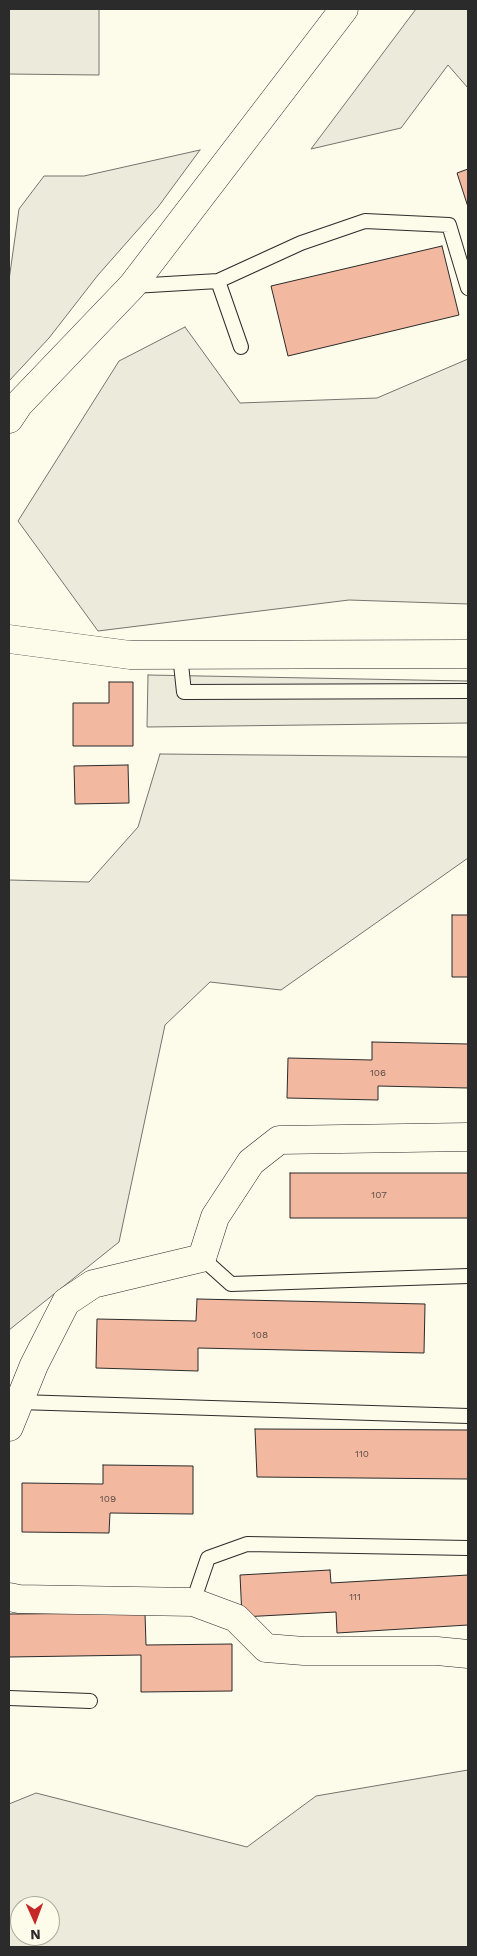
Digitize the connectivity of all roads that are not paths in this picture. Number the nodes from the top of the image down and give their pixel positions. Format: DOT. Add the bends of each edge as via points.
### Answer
graph roads {
  1 [pos="344,9"];
  2 [pos="218,281"];
  3 [pos="132,286"];
  4 [pos="468,288"];
  5 [pos="241,347"];
  6 [pos="9,418"];
  7 [pos="9,639"];
  8 [pos="468,654"];
  9 [pos="180,655"];
  10 [pos="468,691"];
  11 [pos="468,1137"];
  12 [pos="202,1258"];
  13 [pos="468,1276"];
  14 [pos="19,1402"];
  15 [pos="468,1416"];
  16 [pos="9,1427"];
  17 [pos="468,1548"];
  18 [pos="9,1597"];
  19 [pos="193,1602"];
  20 [pos="468,1654"];
  21 [pos="9,1698"];
  22 [pos="90,1701"];
  1 -- 3 [label="street"];
  2 -- 3 [label="lane"];
  2 -- 4 [label="lane" via="301,243 365,221 449,225"];
  2 -- 5 [label="lane"];
  3 -- 6 [label="street"];
  7 -- 9 [label="street" via="130,655"];
  8 -- 9 [label="street"];
  9 -- 10 [label="lane" via="184,692"];
  11 -- 12 [label="street" via="279,1140 251,1162 215,1217"];
  12 -- 13 [label="lane" via="231,1284"];
  12 -- 14 [label="street" via="93,1284 66,1302"];
  14 -- 15 [label="lane"];
  14 -- 16 [label="street"];
  17 -- 19 [label="lane" via="247,1544 208,1558"];
  18 -- 19 [label="street"];
  19 -- 20 [label="street" via="236,1618 266,1648"];
  21 -- 22 [label="lane"];
}
